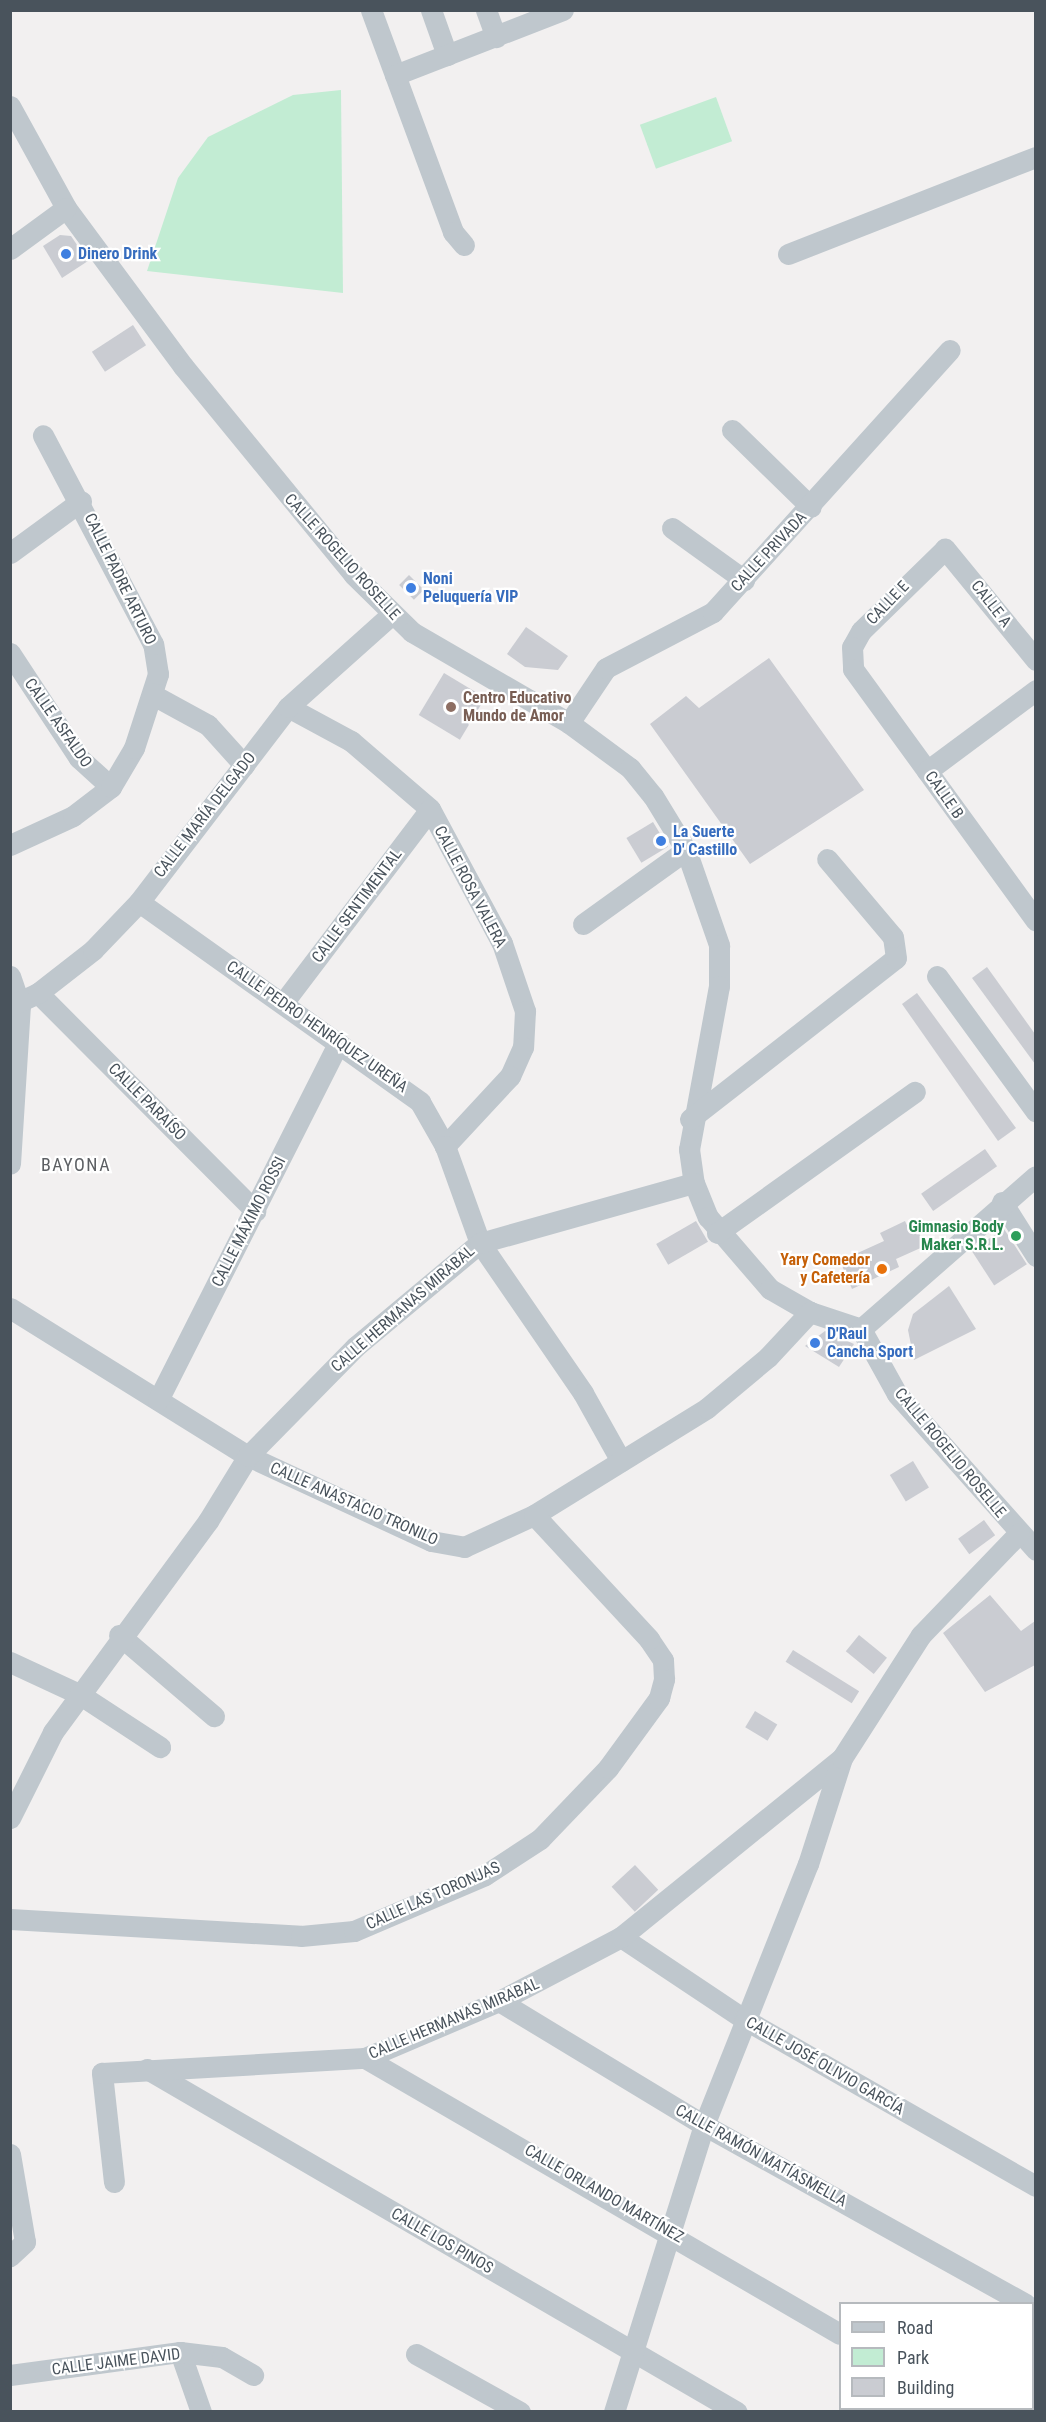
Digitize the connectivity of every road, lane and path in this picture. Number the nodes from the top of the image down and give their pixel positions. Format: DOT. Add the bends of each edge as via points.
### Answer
graph roads {
  1 [pos="371,10"];
  2 [pos="430,10"];
  3 [pos="486,10"];
  4 [pos="563,10"];
  5 [pos="541,15"];
  6 [pos="496,37"];
  7 [pos="447,55"];
  8 [pos="395,75"];
  9 [pos="10,106"];
  10 [pos="1035,157"];
  11 [pos="66,208"];
  12 [pos="464,245"];
  13 [pos="10,249"];
  14 [pos="788,254"];
  15 [pos="950,350"];
  16 [pos="732,430"];
  17 [pos="43,435"];
  18 [pos="81,501"];
  19 [pos="810,507"];
  20 [pos="672,528"];
  21 [pos="945,549"];
  22 [pos="10,552"];
  23 [pos="744,580"];
  24 [pos="392,614"];
  25 [pos="10,653"];
  26 [pos="1035,660"];
  27 [pos="853,669"];
  28 [pos="1035,690"];
  29 [pos="155,696"];
  30 [pos="288,707"];
  31 [pos="569,723"];
  32 [pos="244,765"];
  33 [pos="927,771"];
  34 [pos="111,787"];
  35 [pos="430,809"];
  36 [pos="10,845"];
  37 [pos="686,850"];
  38 [pos="827,859"];
  39 [pos="139,902"];
  40 [pos="1035,921"];
  41 [pos="583,924"];
  42 [pos="10,976"];
  43 [pos="937,976"];
  44 [pos="38,993"];
  45 [pos="283,1003"];
  46 [pos="15,1006"];
  47 [pos="338,1043"];
  48 [pos="915,1092"];
  49 [pos="1035,1112"];
  50 [pos="690,1119"];
  51 [pos="446,1146"];
  52 [pos="10,1164"];
  53 [pos="1035,1176"];
  54 [pos="694,1184"];
  55 [pos="1002,1202"];
  56 [pos="255,1211"];
  57 [pos="717,1233"];
  58 [pos="480,1243"];
  59 [pos="1035,1256"];
  60 [pos="10,1308"];
  61 [pos="810,1312"];
  62 [pos="861,1329"];
  63 [pos="158,1400"];
  64 [pos="248,1456"];
  65 [pos="621,1461"];
  66 [pos="534,1515"];
  67 [pos="1019,1533"];
  68 [pos="1035,1550"];
  69 [pos="119,1635"];
  70 [pos="10,1662"];
  71 [pos="79,1694"];
  72 [pos="214,1716"];
  73 [pos="160,1747"];
  74 [pos="843,1758"];
  75 [pos="10,1818"];
  76 [pos="10,1919"];
  77 [pos="621,1937"];
  78 [pos="499,2001"];
  79 [pos="744,2019"];
  80 [pos="365,2058"];
  81 [pos="147,2069"];
  82 [pos="704,2126"];
  83 [pos="10,2154"];
  84 [pos="114,2182"];
  85 [pos="1035,2186"];
  86 [pos="672,2232"];
  87 [pos="10,2256"];
  88 [pos="1022,2302"];
  89 [pos="839,2333"];
  90 [pos="180,2352"];
  91 [pos="633,2353"];
  92 [pos="416,2354"];
  93 [pos="10,2375"];
  94 [pos="253,2375"];
  95 [pos="201,2412"];
  96 [pos="520,2412"];
  97 [pos="614,2412"];
  98 [pos="737,2412"];
  1 -- 8 [label="street"];
  2 -- 7 [label="street"];
  3 -- 6 [label="street"];
  4 -- 5 [label="street"];
  5 -- 6 [label="street"];
  6 -- 7 [label="street"];
  7 -- 8 [label="street"];
  8 -- 12 [label="street" via="453,232"];
  9 -- 11 [label="street, CALLE ROGELIO ROSELLE"];
  10 -- 14 [label="street"];
  11 -- 13 [label="street"];
  11 -- 24 [label="street, CALLE ROGELIO ROSELLE" via="240,437"];
  15 -- 19 [label="street, CALLE PRIVADA"];
  16 -- 19 [label="street"];
  17 -- 18 [label="street, CALLE PADRE ARTURO"];
  18 -- 22 [label="street"];
  18 -- 29 [label="street, CALLE PADRE ARTURO" via="153,644"];
  19 -- 23 [label="street, CALLE PRIVADA"];
  20 -- 23 [label="street"];
  21 -- 26 [label="street, CALLE A"];
  21 -- 27 [label="street, CALLE E" via="861,631 852,647"];
  23 -- 31 [label="street, CALLE PRIVADA" via="688,628 606,668"];
  24 -- 30 [label="street, CALLE MARÍA DELGADO"];
  24 -- 31 [label="street, CALLE ROGELIO ROSELLE" via="435,648"];
  25 -- 34 [label="street, CALLE ASFALDO" via="79,758"];
  27 -- 33 [label="street, CALLE B"];
  28 -- 33 [label="street"];
  29 -- 32 [label="street" via="208,725"];
  29 -- 34 [label="street, CALLE PADRE ARTURO"];
  30 -- 32 [label="street, CALLE MARÍA DELGADO"];
  30 -- 35 [label="street, CALLE ROSA VALERA" via="351,741"];
  31 -- 37 [label="street, CALLE ROGELIO ROSELLE" via="630,768"];
  32 -- 39 [label="street, CALLE MARÍA DELGADO"];
  33 -- 40 [label="street, CALLE B"];
  34 -- 36 [label="street, CALLE PADRE ARTURO" via="74,816"];
  35 -- 45 [label="street, CALLE SENTIMENTAL"];
  35 -- 51 [label="street, CALLE ROSA VALERA" via="502,943 525,1011 523,1047 510,1076"];
  37 -- 41 [label="street"];
  37 -- 50 [label="street, CALLE ROGELIO ROSELLE" via="719,945 719,986"];
  38 -- 50 [label="street" via="893,937 896,958"];
  39 -- 44 [label="street, CALLE MARÍA DELGADO" via="93,950"];
  39 -- 45 [label="street, CALLE PEDRO HENRÍQUEZ UREÑA"];
  42 -- 46 [label="street"];
  43 -- 49 [label="street"];
  44 -- 46 [label="street, CALLE MARÍA DELGADO"];
  44 -- 56 [label="street, CALLE PARAÍSO"];
  45 -- 47 [label="street, CALLE PEDRO HENRÍQUEZ UREÑA"];
  46 -- 52 [label="street"];
  47 -- 51 [label="street, CALLE PEDRO HENRÍQUEZ UREÑA" via="414,1096"];
  47 -- 56 [label="street, CALLE MÁXIMO ROSSI"];
  48 -- 57 [label="street"];
  50 -- 54 [label="street, CALLE ROGELIO ROSELLE"];
  51 -- 58 [label="street, CALLE PEDRO HENRÍQUEZ UREÑA"];
  53 -- 55 [label="street"];
  54 -- 57 [label="street, CALLE ROGELIO ROSELLE"];
  54 -- 58 [label="street, CALLE HERMANAS MIRABAL"];
  55 -- 59 [label="street"];
  55 -- 62 [label="street"];
  56 -- 63 [label="street, CALLE MÁXIMO ROSSI"];
  57 -- 61 [label="street, CALLE ROGELIO ROSELLE" via="770,1289"];
  58 -- 64 [label="street, CALLE HERMANAS MIRABAL" via="355,1347"];
  58 -- 65 [label="street, CALLE PEDRO HENRÍQUEZ UREÑA" via="578,1384"];
  60 -- 63 [label="street, CALLE ANASTACIO TRONILO"];
  61 -- 62 [label="street, CALLE ROGELIO ROSELLE"];
  61 -- 65 [label="street, CALLE ANASTACIO TRONILO" via="733,1389"];
  62 -- 67 [label="street, CALLE ROGELIO ROSELLE" via="897,1394"];
  63 -- 64 [label="street, CALLE ANASTACIO TRONILO"];
  64 -- 66 [label="street, CALLE ANASTACIO TRONILO" via="447,1545 480,1542"];
  64 -- 69 [label="street, CALLE HERMANAS MIRABAL" via="208,1521"];
  65 -- 66 [label="street, CALLE ANASTACIO TRONILO"];
  66 -- 76 [label="street, CALLE LAS TORONJAS" via="649,1639 663,1660 664,1679 659,1698 608,1768 540,1839 485,1875 354,1931 301,1936"];
  67 -- 68 [label="street, CALLE ROGELIO ROSELLE"];
  67 -- 74 [label="street" via="921,1635"];
  69 -- 71 [label="street, CALLE HERMANAS MIRABAL"];
  69 -- 72 [label="street"];
  70 -- 71 [label="street"];
  71 -- 73 [label="street"];
  71 -- 75 [label="street, CALLE HERMANAS MIRABAL"];
  74 -- 77 [label="street, CALLE HERMANAS MIRABAL"];
  74 -- 79 [label="street" via="808,1864"];
  77 -- 78 [label="street, CALLE HERMANAS MIRABAL"];
  77 -- 79 [label="street, CALLE JOSÉ OLIVIO GARCÍA"];
  78 -- 80 [label="street, CALLE HERMANAS MIRABAL"];
  78 -- 82 [label="street, CALLE RAMÓN MATÍASMELLA"];
  79 -- 82 [label="street"];
  79 -- 85 [label="street, CALLE JOSÉ OLIVIO GARCÍA"];
  80 -- 81 [label="street, CALLE HERMANAS MIRABAL"];
  80 -- 86 [label="street, CALLE ORLANDO MARTÍNEZ"];
  81 -- 84 [label="street, CALLE HERMANAS MIRABAL" via="107,2070 100,2078"];
  81 -- 91 [label="street, CALLE LOS PINOS"];
  82 -- 86 [label="street"];
  82 -- 88 [label="street, CALLE RAMÓN MATÍASMELLA"];
  83 -- 87 [label="street" via="25,2242"];
  86 -- 89 [label="street, CALLE ORLANDO MARTÍNEZ"];
  86 -- 91 [label="street"];
  90 -- 93 [label="street, CALLE JAIME DAVID"];
  90 -- 94 [label="street, CALLE JAIME DAVID" via="222,2357"];
  90 -- 95 [label="street"];
  91 -- 97 [label="street"];
  91 -- 98 [label="street, CALLE LOS PINOS"];
  92 -- 96 [label="street"];
}
